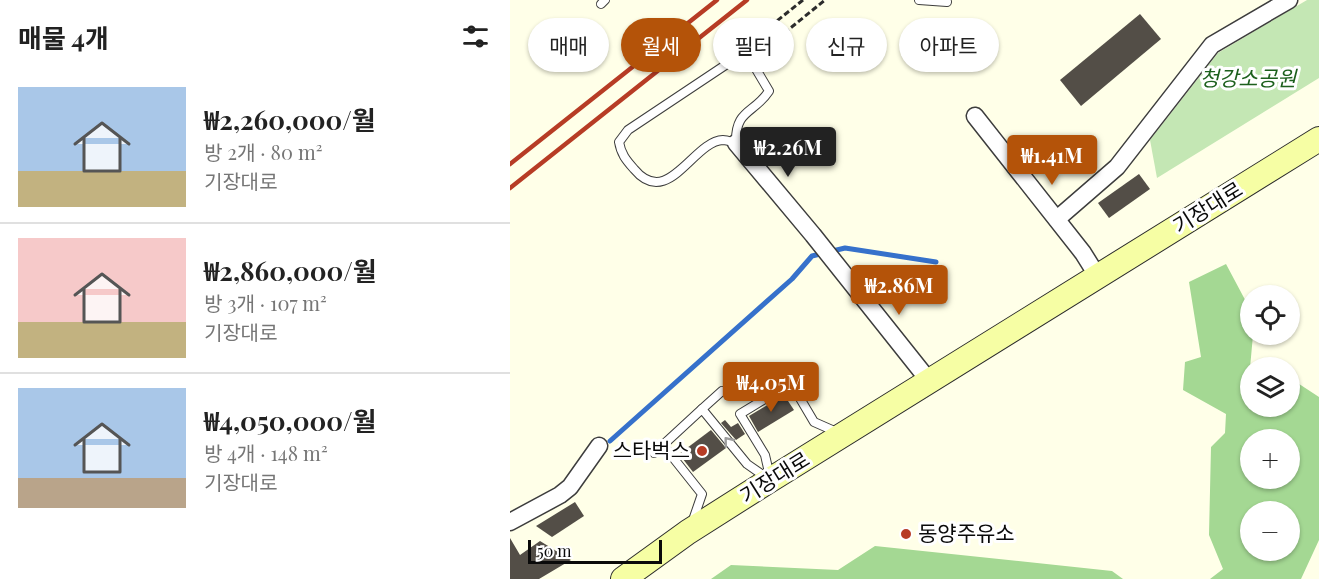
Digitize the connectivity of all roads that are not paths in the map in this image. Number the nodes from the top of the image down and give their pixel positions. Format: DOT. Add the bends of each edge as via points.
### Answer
graph roads {
  1 [pos="919,0"];
  2 [pos="1289,0"];
  3 [pos="947,2"];
  4 [pos="975,116"];
  5 [pos="1319,139"];
  6 [pos="736,143"];
  7 [pos="1057,219"];
  8 [pos="1098,277"];
  9 [pos="930,382"];
  10 [pos="722,391"];
  11 [pos="702,409"];
  12 [pos="843,435"];
  13 [pos="663,445"];
  14 [pos="599,446"];
  15 [pos="654,453"];
  16 [pos="770,480"];
  17 [pos="510,522"];
  18 [pos="688,532"];
  19 [pos="635,576"];
  1 -- 3 [label="lane"];
  2 -- 7 [label="street" via="1212,45 1117,167"];
  4 -- 7 [label="street"];
  5 -- 8 [label="main road, 기장대로"];
  6 -- 6 [label="lane" via="722,140 711,145 668,179 655,183 643,180 621,154 619,142 628,130 727,64 739,60 753,64 769,91 740,118"];
  6 -- 9 [label="street"];
  7 -- 8 [label="street"];
  8 -- 9 [label="main road, 기장대로"];
  9 -- 12 [label="main road, 기장대로"];
  10 -- 11 [label="lane"];
  11 -- 13 [label="lane"];
  16 -- 11 [label="lane, one-way" via="747,464"];
  12 -- 16 [label="main road, 기장대로"];
  12 -- 16 [label="lane" via="814,422 791,383 740,414 765,455"];
  13 -- 15 [label="lane"];
  13 -- 18 [label="lane" via="702,495"];
  14 -- 17 [label="street" via="570,487"];
  16 -- 18 [label="main road, 기장대로"];
  18 -- 19 [label="main road, 기장대로"];
}
